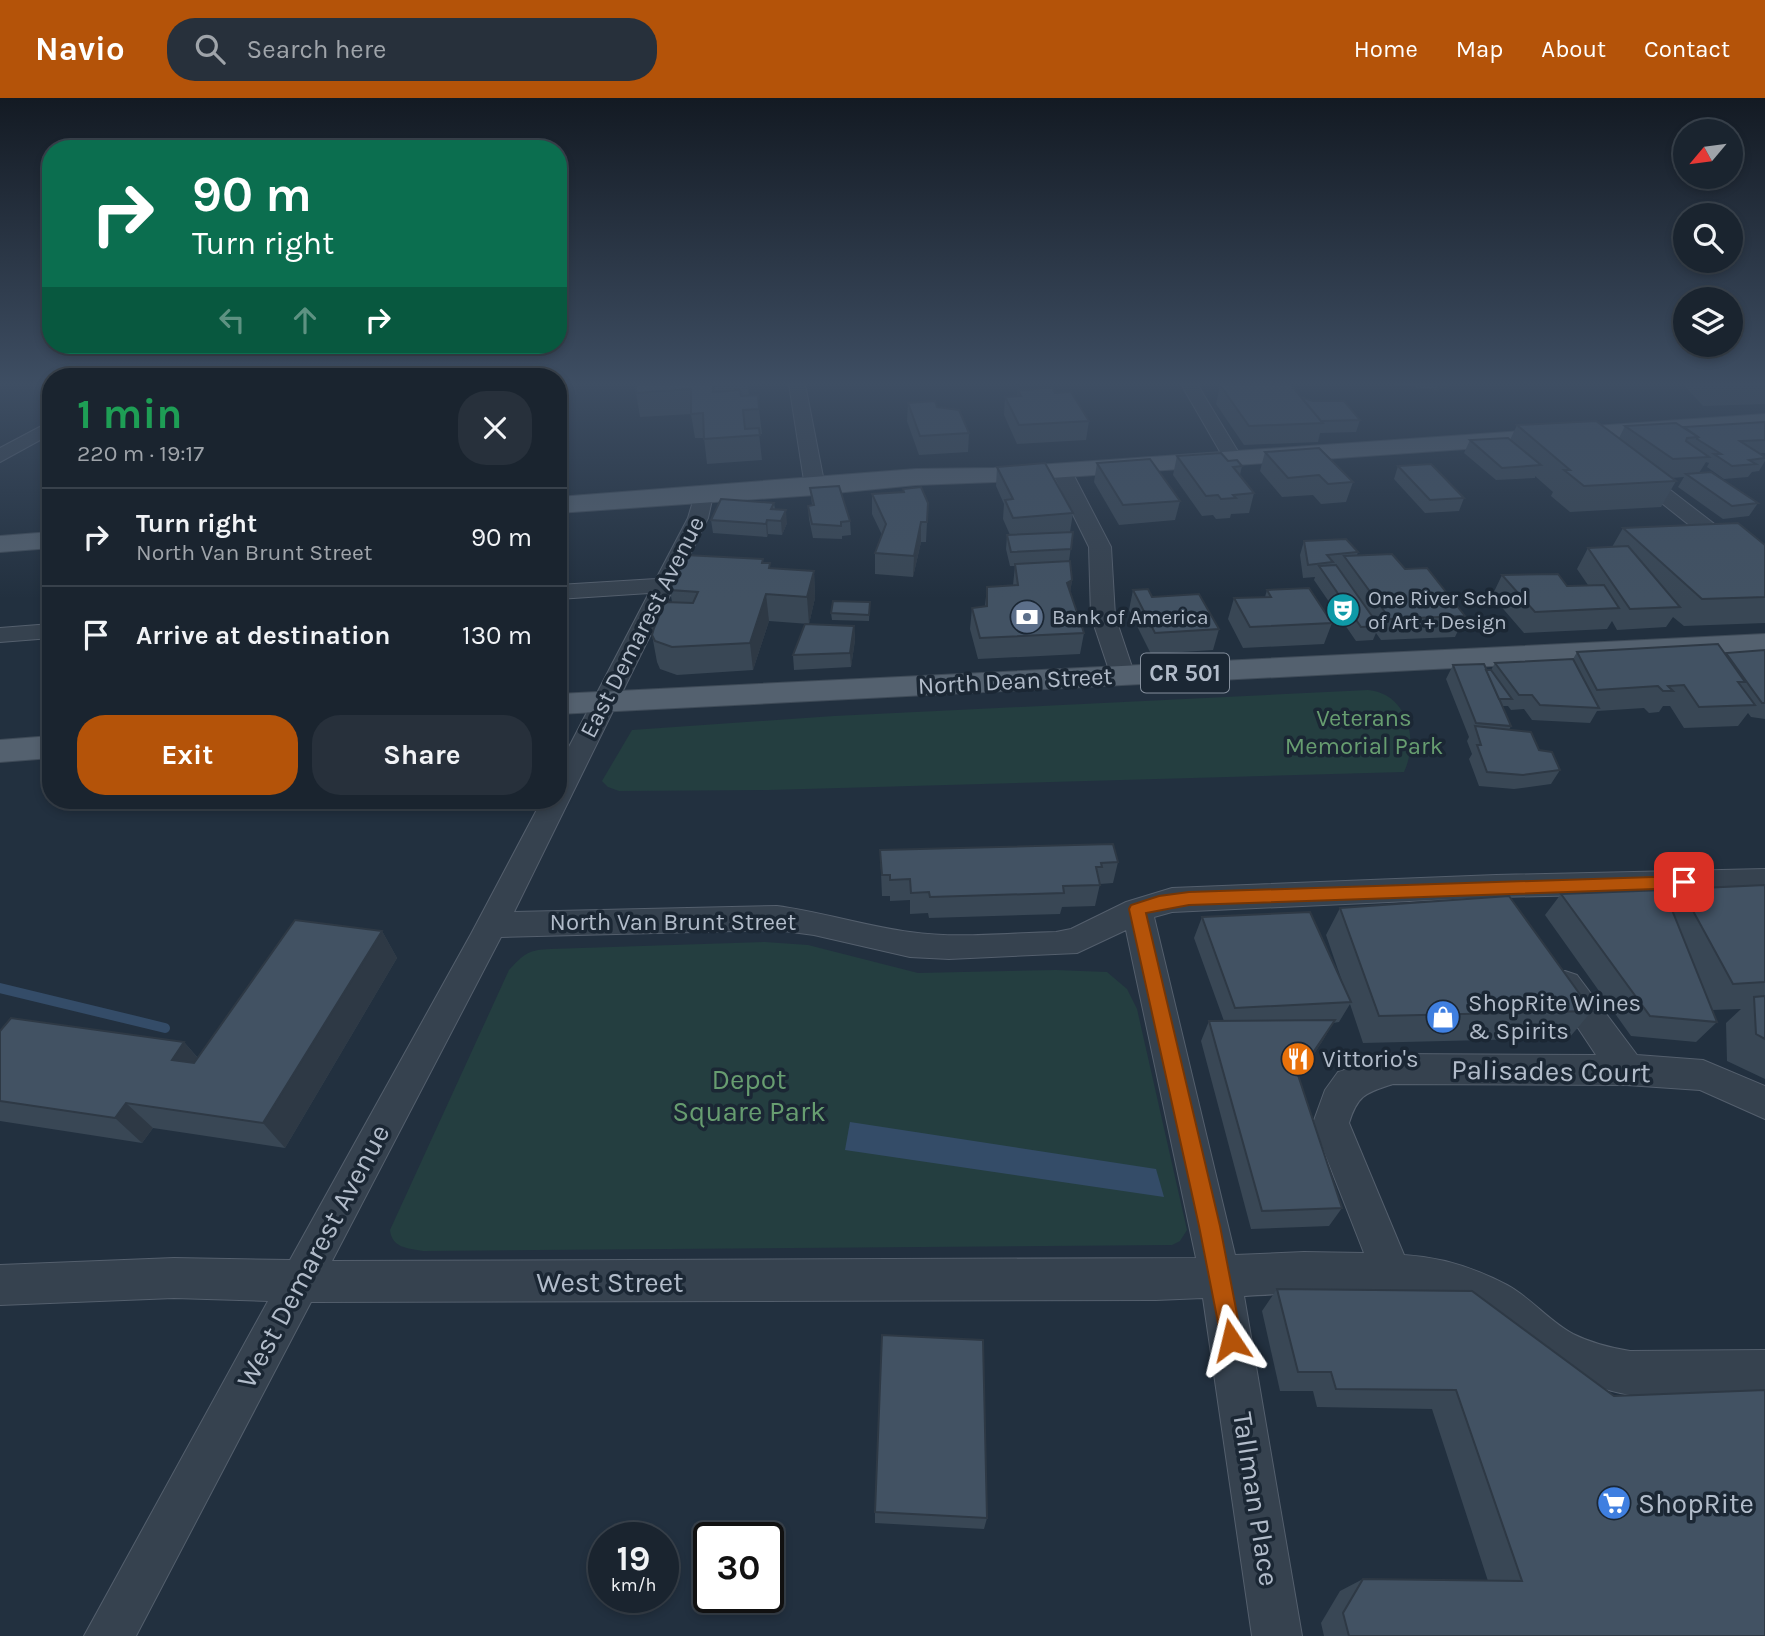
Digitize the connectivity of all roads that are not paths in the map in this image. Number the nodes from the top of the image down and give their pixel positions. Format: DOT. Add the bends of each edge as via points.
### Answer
graph roads {
  1 [pos="810,456"];
  2 [pos="1265,456"];
  3 [pos="1612,456"];
  4 [pos="1233,458"];
  5 [pos="1062,470"];
  6 [pos="815,487"];
  7 [pos="703,495"];
  8 [pos="567,504"];
  9 [pos="42,541"];
  10 [pos="0,544"];
  11 [pos="1765,574"];
  12 [pos="664,585"];
  13 [pos="567,591"];
  14 [pos="42,631"];
  15 [pos="0,635"];
  16 [pos="1765,643"];
  17 [pos="1123,676"];
  18 [pos="605,701"];
  19 [pos="567,703"];
  20 [pos="42,748"];
  21 [pos="0,751"];
  22 [pos="567,778"];
  23 [pos="551,809"];
  24 [pos="517,876"];
  25 [pos="1765,880"];
  26 [pos="1496,886"];
  27 [pos="1137,909"];
  28 [pos="1518,917"];
  29 [pos="492,925"];
  30 [pos="1546,957"];
  31 [pos="1626,1070"];
  32 [pos="1765,1103"];
  33 [pos="1392,1274"];
  34 [pos="1220,1277"];
  35 [pos="298,1281"];
  36 [pos="0,1285"];
  37 [pos="1765,1372"];
  38 [pos="108,1636"];
  39 [pos="1277,1636"];
  1 -- 6 [label="street"];
  2 -- 4 [label="main road"];
  3 -- 11 [label="street"];
  4 -- 5 [label="main road"];
  5 -- 6 [label="main road"];
  5 -- 17 [label="street" via="1098,541 1103,616"];
  6 -- 7 [label="main road"];
  7 -- 8 [label="main road"];
  7 -- 12 [label="street, East Demarest Avenue" via="700,514"];
  9 -- 10 [label="main road"];
  12 -- 13 [label="street"];
  12 -- 18 [label="street, East Demarest Avenue"];
  14 -- 15 [label="street"];
  16 -- 17 [label="main road, North Dean Street / CR 501"];
  17 -- 18 [label="main road, North Dean Street / CR 501"];
  18 -- 19 [label="main road, North Dean Street / CR 501"];
  18 -- 22 [label="street, East Demarest Avenue"];
  20 -- 21 [label="main road"];
  23 -- 24 [label="street, East Demarest Avenue"];
  24 -- 29 [label="street, West Demarest Avenue"];
  25 -- 26 [label="street, North Van Brunt Street"];
  26 -- 27 [label="street, North Van Brunt Street" via="1189,899"];
  26 -- 28 [label="street"];
  27 -- 29 [label="street, North Van Brunt Street" via="1067,943 948,947 910,945 777,918"];
  27 -- 34 [label="street, Tallman Place"];
  29 -- 35 [label="street, West Demarest Avenue"];
  30 -- 31 [label="street"];
  31 -- 32 [label="street, Palisades Court" via="1703,1075"];
  31 -- 33 [label="street, Palisades Court" via="1393,1069 1351,1083 1338,1101 1332,1123"];
  33 -- 34 [label="street, West Street" via="1304,1272"];
  33 -- 37 [label="street" via="1461,1285 1495,1301 1558,1349 1609,1369 1630,1373"];
  34 -- 35 [label="street, West Street"];
  34 -- 39 [label="street, Tallman Place"];
  35 -- 36 [label="street, West Street" via="174,1278"];
  35 -- 38 [label="street, West Demarest Avenue"];
}
